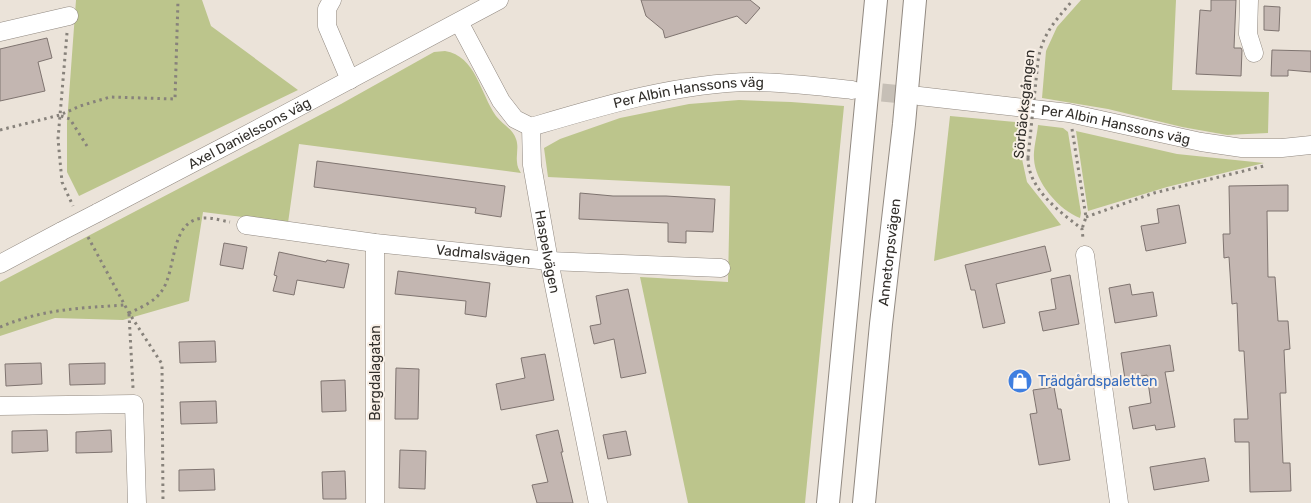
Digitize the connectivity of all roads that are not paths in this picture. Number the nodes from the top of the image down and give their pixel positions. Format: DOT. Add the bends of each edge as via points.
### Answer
graph roads {
  1 [pos="332,0"];
  2 [pos="499,0"];
  3 [pos="876,0"];
  4 [pos="915,0"];
  5 [pos="1249,0"];
  6 [pos="69,16"];
  7 [pos="459,22"];
  8 [pos="0,32"];
  9 [pos="1254,53"];
  10 [pos="350,80"];
  11 [pos="852,90"];
  12 [pos="919,96"];
  13 [pos="531,127"];
  14 [pos="1311,144"];
  15 [pos="246,225"];
  16 [pos="375,243"];
  17 [pos="1085,255"];
  18 [pos="549,261"];
  19 [pos="0,264"];
  20 [pos="721,268"];
  21 [pos="0,406"];
  22 [pos="137,503"];
  23 [pos="375,503"];
  24 [pos="598,503"];
  25 [pos="828,503"];
  26 [pos="864,503"];
  27 [pos="1119,503"];
  1 -- 10 [label="street" via="327,9 327,26"];
  2 -- 7 [label="street, Axel Danielssons väg"];
  3 -- 25 [label="main road"];
  4 -- 26 [label="main road, Annetorpsvägen"];
  5 -- 9 [label="street" via="1248,34"];
  6 -- 8 [label="street"];
  7 -- 10 [label="street, Axel Danielssons väg"];
  7 -- 13 [label="street" via="501,101 515,119"];
  10 -- 19 [label="street, Axel Danielssons väg, bridge"];
  11 -- 13 [label="street, Per Albin Hanssons väg" via="771,82 695,88 615,103"];
  12 -- 14 [label="street, Per Albin Hanssons väg" via="1069,113 1242,148"];
  13 -- 18 [label="street, Haspelvägen" via="532,165"];
  15 -- 16 [label="street, Vadmalsvägen"];
  16 -- 18 [label="street, Vadmalsvägen"];
  16 -- 23 [label="street, Bergdalagatan"];
  17 -- 27 [label="street"];
  18 -- 20 [label="street, Vadmalsvägen"];
  18 -- 24 [label="street, Haspelvägen"];
  21 -- 22 [label="street" via="134,404"];
}
